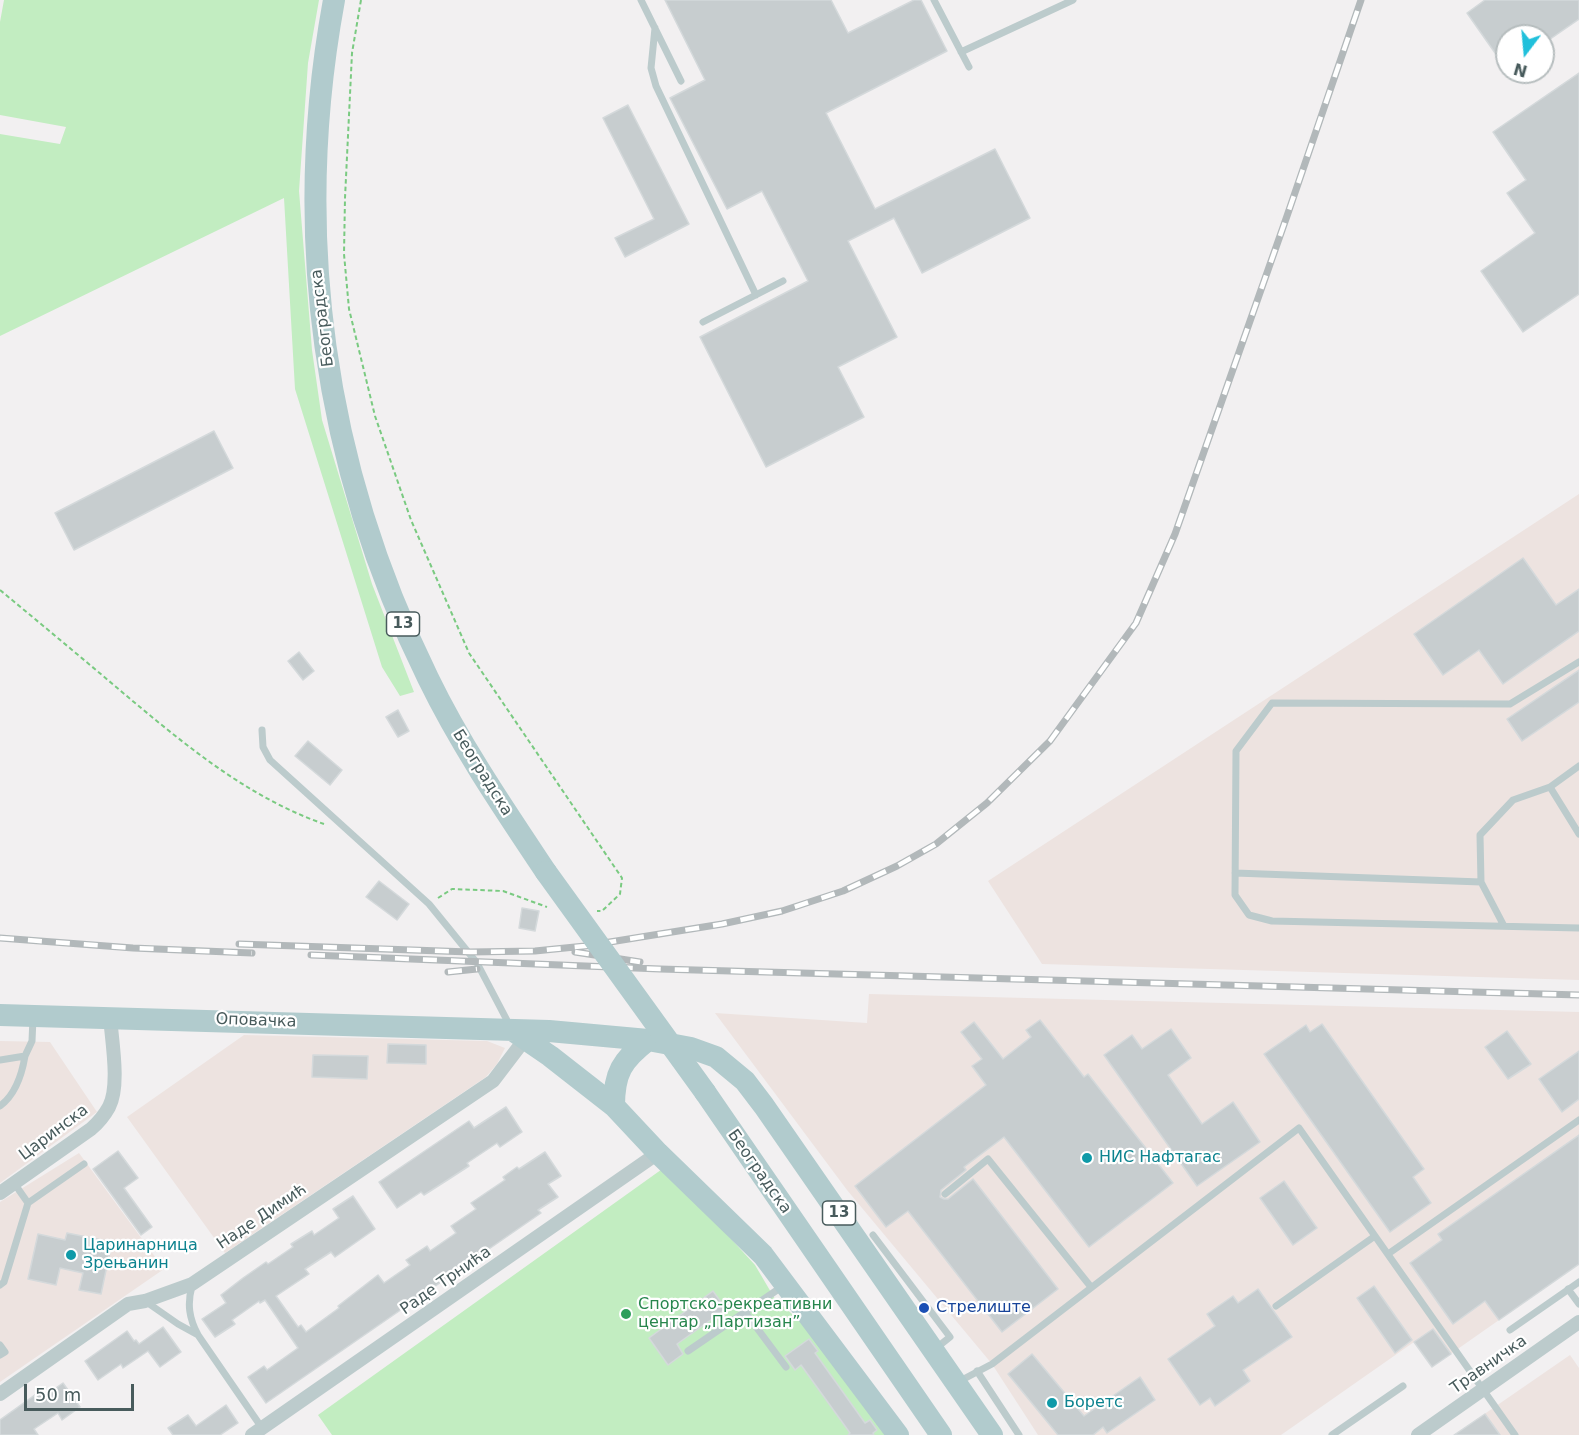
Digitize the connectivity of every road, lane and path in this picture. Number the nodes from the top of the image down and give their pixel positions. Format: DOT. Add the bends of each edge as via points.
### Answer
graph roads {
  1 [pos="334,0"];
  2 [pos="361,0"];
  3 [pos="641,0"];
  4 [pos="934,0"];
  5 [pos="1073,0"];
  6 [pos="655,27"];
  7 [pos="961,52"];
  8 [pos="969,67"];
  9 [pos="681,81"];
  10 [pos="783,281"];
  11 [pos="756,295"];
  12 [pos="703,322"];
  13 [pos="0,590"];
  14 [pos="1579,662"];
  15 [pos="262,730"];
  16 [pos="1579,766"];
  17 [pos="1550,787"];
  18 [pos="350,833"];
  19 [pos="1579,834"];
  20 [pos="1235,873"];
  21 [pos="1481,882"];
  22 [pos="429,904"];
  23 [pos="554,908"];
  24 [pos="593,912"];
  25 [pos="1504,926"];
  26 [pos="1579,928"];
  27 [pos="0,1015"];
  28 [pos="33,1016"];
  29 [pos="111,1017"];
  30 [pos="519,1035"];
  31 [pos="648,1040"];
  32 [pos="25,1056"];
  33 [pos="0,1060"];
  34 [pos="0,1106"];
  35 [pos="614,1107"];
  36 [pos="1579,1120"];
  37 [pos="658,1153"];
  38 [pos="84,1164"];
  39 [pos="14,1183"];
  40 [pos="0,1193"];
  41 [pos="945,1194"];
  42 [pos="28,1203"];
  43 [pos="873,1235"];
  44 [pos="1376,1236"];
  45 [pos="1388,1254"];
  46 [pos="1579,1282"];
  47 [pos="192,1284"];
  48 [pos="785,1284"];
  49 [pos="0,1285"];
  50 [pos="1091,1287"];
  51 [pos="1569,1289"];
  52 [pos="145,1301"];
  53 [pos="1579,1304"];
  54 [pos="1276,1306"];
  55 [pos="745,1311"];
  56 [pos="1579,1322"];
  57 [pos="1510,1330"];
  58 [pos="198,1335"];
  59 [pos="0,1346"];
  60 [pos="934,1350"];
  61 [pos="688,1351"];
  62 [pos="0,1355"];
  63 [pos="786,1367"];
  64 [pos="977,1371"];
  65 [pos="957,1382"];
  66 [pos="1403,1386"];
  67 [pos="1483,1389"];
  68 [pos="0,1394"];
  69 [pos="257,1432"];
  70 [pos="898,1435"];
  71 [pos="941,1435"];
  72 [pos="992,1435"];
  73 [pos="1019,1435"];
  74 [pos="1332,1435"];
  75 [pos="1418,1435"];
  76 [pos="1515,1435"];
  1 -- 71 [label="main road, Београдска / 13, bridge" via="317,119 315,218 326,349 355,488 381,568 424,670 468,753 546,872 705,1092"];
  2 -- 24 [label="path" via="352,52 344,254 349,309 375,417 411,520 469,653 622,878 621,894 602,911"];
  3 -- 6 [label="lane"];
  4 -- 7 [label="lane"];
  5 -- 7 [label="lane"];
  6 -- 9 [label="lane"];
  6 -- 11 [label="lane" via="651,68 656,86"];
  7 -- 8 [label="lane"];
  10 -- 11 [label="lane"];
  11 -- 12 [label="lane"];
  13 -- 18 [label="path" via="192,751 300,816"];
  14 -- 20 [label="lane" via="1510,704 1272,703 1236,751"];
  15 -- 18 [label="lane" via="263,747 270,760"];
  16 -- 17 [label="lane"];
  17 -- 19 [label="lane"];
  17 -- 21 [label="lane" via="1513,800 1480,835"];
  18 -- 22 [label="lane"];
  20 -- 21 [label="lane"];
  20 -- 25 [label="lane" via="1235,895 1248,915 1272,921"];
  21 -- 25 [label="lane"];
  22 -- 23 [label="path" via="452,889 503,891"];
  22 -- 30 [label="lane" via="477,963"];
  25 -- 26 [label="lane"];
  27 -- 28 [label="main road, Оповачка / 13"];
  28 -- 29 [label="main road, Оповачка / 13"];
  28 -- 32 [label="lane" via="32,1041"];
  29 -- 30 [label="main road, Оповачка / 13"];
  29 -- 39 [label="street, Царинска" via="114,1080 110,1105 91,1129"];
  30 -- 31 [label="main road, 13" via="549,1031"];
  30 -- 35 [label="main road"];
  30 -- 47 [label="street, Наде Димић" via="493,1081"];
  31 -- 35 [label="main road" via="633,1052 617,1075"];
  31 -- 60 [label="main road, 13" via="716,1057 745,1081"];
  32 -- 33 [label="lane"];
  32 -- 34 [label="lane" via="22,1075"];
  35 -- 37 [label="main road"];
  36 -- 45 [label="lane"];
  37 -- 48 [label="main road" via="763,1255"];
  37 -- 69 [label="street, Раде Трнића"];
  38 -- 42 [label="lane"];
  39 -- 40 [label="street, Царинска"];
  39 -- 42 [label="lane"];
  41 -- 50 [label="lane" via="988,1159"];
  42 -- 49 [label="lane"];
  43 -- 60 [label="lane" via="950,1336"];
  44 -- 45 [label="lane"];
  44 -- 50 [label="lane" via="1299,1128"];
  44 -- 54 [label="lane"];
  45 -- 67 [label="lane"];
  46 -- 51 [label="lane"];
  47 -- 52 [label="street, Наде Димић"];
  47 -- 58 [label="lane" via="189,1311"];
  48 -- 55 [label="lane"];
  48 -- 70 [label="main road"];
  50 -- 64 [label="lane" via="992,1364"];
  51 -- 53 [label="lane"];
  51 -- 57 [label="lane"];
  52 -- 58 [label="lane"];
  52 -- 68 [label="street, Наде Димић" via="128,1304"];
  55 -- 61 [label="lane"];
  55 -- 63 [label="lane"];
  56 -- 67 [label="street, Травничка"];
  58 -- 69 [label="lane"];
  59 -- 62 [label="lane" via="4,1352"];
  60 -- 65 [label="main road, 13"];
  64 -- 65 [label="lane"];
  64 -- 73 [label="lane"];
  65 -- 72 [label="main road, 13"];
  66 -- 74 [label="lane"];
  67 -- 75 [label="street, Травничка"];
  67 -- 76 [label="lane"];
}
